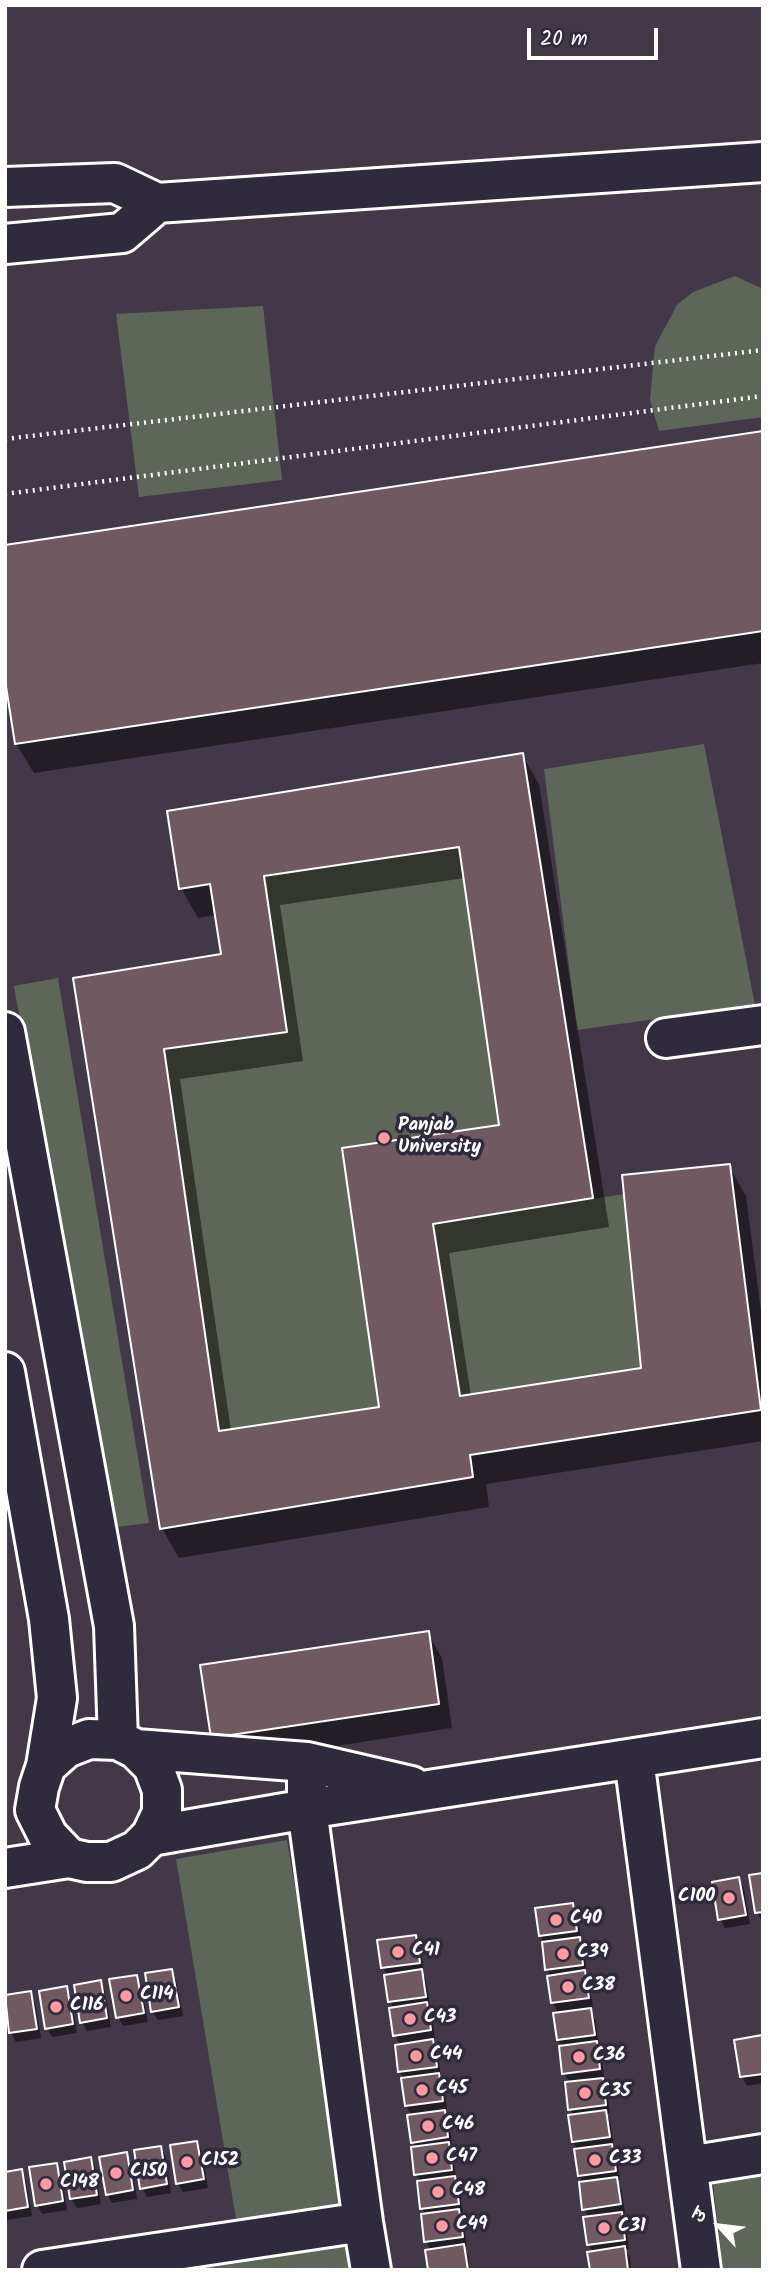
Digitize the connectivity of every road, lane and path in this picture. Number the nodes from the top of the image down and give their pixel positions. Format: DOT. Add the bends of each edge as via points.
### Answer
graph roads {
  1 [pos="763,163"];
  2 [pos="5,187"];
  3 [pos="157,203"];
  4 [pos="5,244"];
  5 [pos="763,350"];
  6 [pos="763,396"];
  7 [pos="5,439"];
  8 [pos="5,494"];
  9 [pos="763,1025"];
  10 [pos="5,1032"];
  11 [pos="666,1038"];
  12 [pos="5,1372"];
  13 [pos="763,1738"];
  14 [pos="127,1745"];
  15 [pos="634,1759"];
  16 [pos="307,1762"];
  17 [pos="46,1766"];
  18 [pos="432,1791"];
  19 [pos="307,1809"];
  20 [pos="20,1816"];
  21 [pos="151,1836"];
  22 [pos="68,1858"];
  23 [pos="5,1868"];
  24 [pos="763,2154"];
  25 [pos="688,2166"];
  26 [pos="363,2222"];
  27 [pos="42,2270"];
  28 [pos="371,2270"];
  29 [pos="701,2270"];
  1 -- 3 [label="lane"];
  2 -- 3 [label="lane" via="115,183"];
  3 -- 4 [label="lane" via="122,233"];
  5 -- 7 [label="path"];
  6 -- 8 [label="path"];
  9 -- 11 [label="lane"];
  10 -- 14 [label="lane" via="114,1626"];
  12 -- 17 [label="lane" via="49,1619 57,1698"];
  13 -- 15 [label="lane"];
  14 -- 16 [label="lane"];
  14 -- 17 [label="lane" via="89,1738 66,1748"];
  14 -- 21 [label="lane" via="153,1766 162,1790 162,1813"];
  15 -- 18 [label="lane"];
  15 -- 25 [label="lane"];
  16 -- 18 [label="lane"];
  16 -- 19 [label="lane"];
  17 -- 20 [label="lane"];
  18 -- 19 [label="lane"];
  19 -- 21 [label="lane"];
  19 -- 26 [label="lane"];
  20 -- 22 [label="lane"];
  21 -- 22 [label="lane" via="137,1850 111,1862"];
  22 -- 23 [label="lane"];
  24 -- 25 [label="lane"];
  25 -- 29 [label="lane"];
  26 -- 27 [label="lane"];
  26 -- 28 [label="lane"];
}
